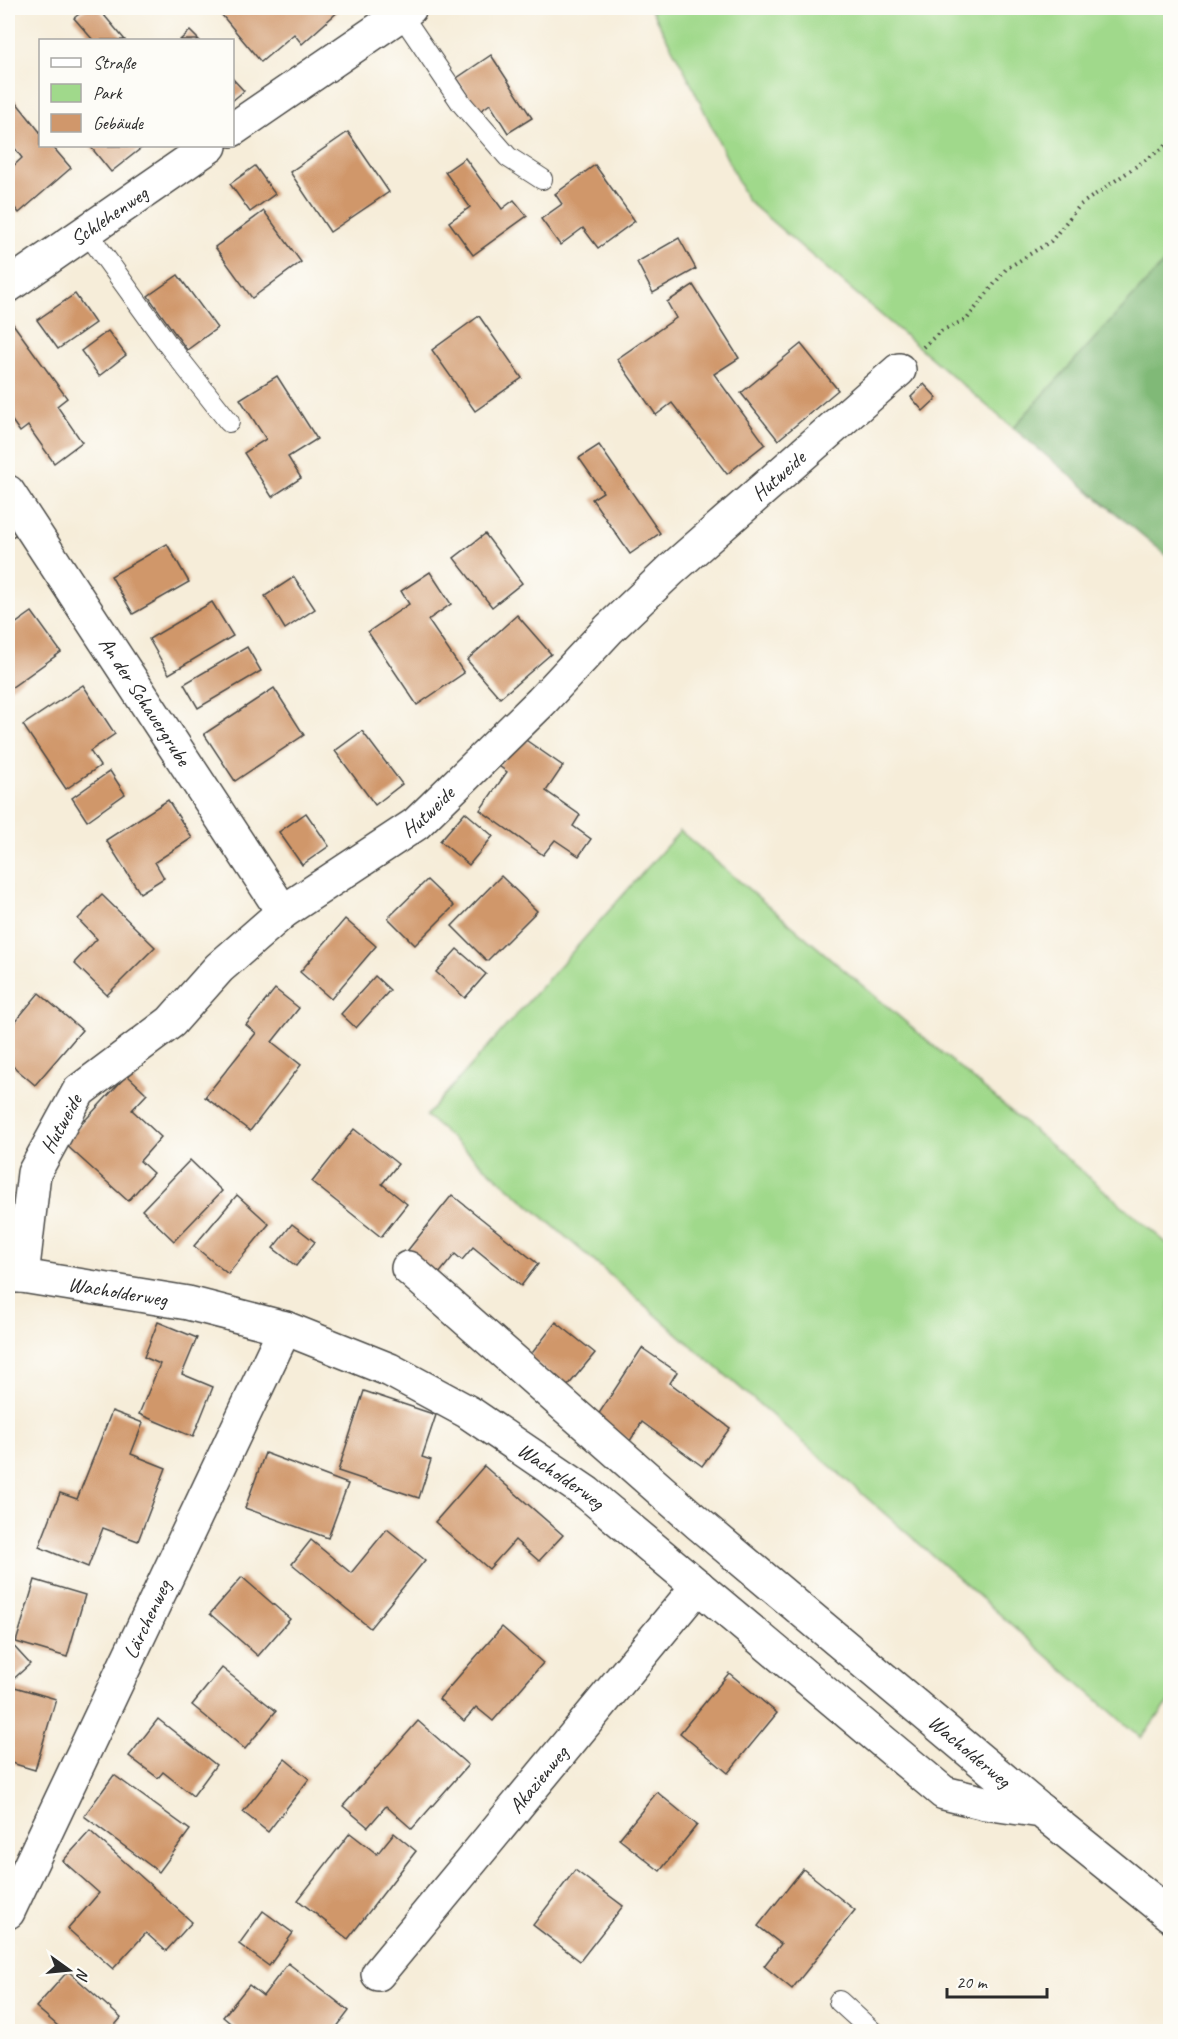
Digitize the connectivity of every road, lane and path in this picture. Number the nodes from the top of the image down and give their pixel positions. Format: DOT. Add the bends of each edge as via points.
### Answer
graph roads {
  1 [pos="406,10"];
  2 [pos="234,129"];
  3 [pos="1170,143"];
  4 [pos="209,147"];
  5 [pos="542,179"];
  6 [pos="86,231"];
  7 [pos="8,286"];
  8 [pos="898,370"];
  9 [pos="229,422"];
  10 [pos="8,492"];
  11 [pos="283,912"];
  12 [pos="408,1268"];
  13 [pos="15,1276"];
  14 [pos="285,1328"];
  15 [pos="698,1586"];
  16 [pos="1041,1811"];
  17 [pos="8,1912"];
  18 [pos="1170,1915"];
  19 [pos="378,1974"];
  20 [pos="839,2001"];
  21 [pos="1170,2029"];
  22 [pos="873,2031"];
  23 [pos="1166,2031"];
  1 -- 2 [label="street"];
  1 -- 5 [label="lane" via="470,113 508,157"];
  3 -- 8 [label="path" via="1080,205 1051,241 1006,269 967,319 941,332"];
  4 -- 6 [label="street, Schlehenweg"];
  6 -- 7 [label="street, Schlehenweg"];
  6 -- 9 [label="lane" via="168,346"];
  8 -- 11 [label="street, Hutweide" via="670,570 416,824"];
  10 -- 11 [label="street, An der Schauergrube"];
  11 -- 13 [label="street, Hutweide" via="219,968 171,1022 79,1091 34,1173"];
  12 -- 16 [label="street, Wacholderweg" via="699,1524"];
  13 -- 14 [label="street, Wacholderweg" via="188,1304"];
  14 -- 15 [label="street, Wacholderweg" via="390,1370 468,1412 587,1493"];
  14 -- 17 [label="street, Lärchenweg"];
  15 -- 16 [label="street, Wacholderweg" via="944,1793"];
  15 -- 19 [label="street, Akazienweg"];
  16 -- 18 [label="street, Wacholderweg"];
  20 -- 22 [label="lane"];
  21 -- 23 [label="path"];
}
